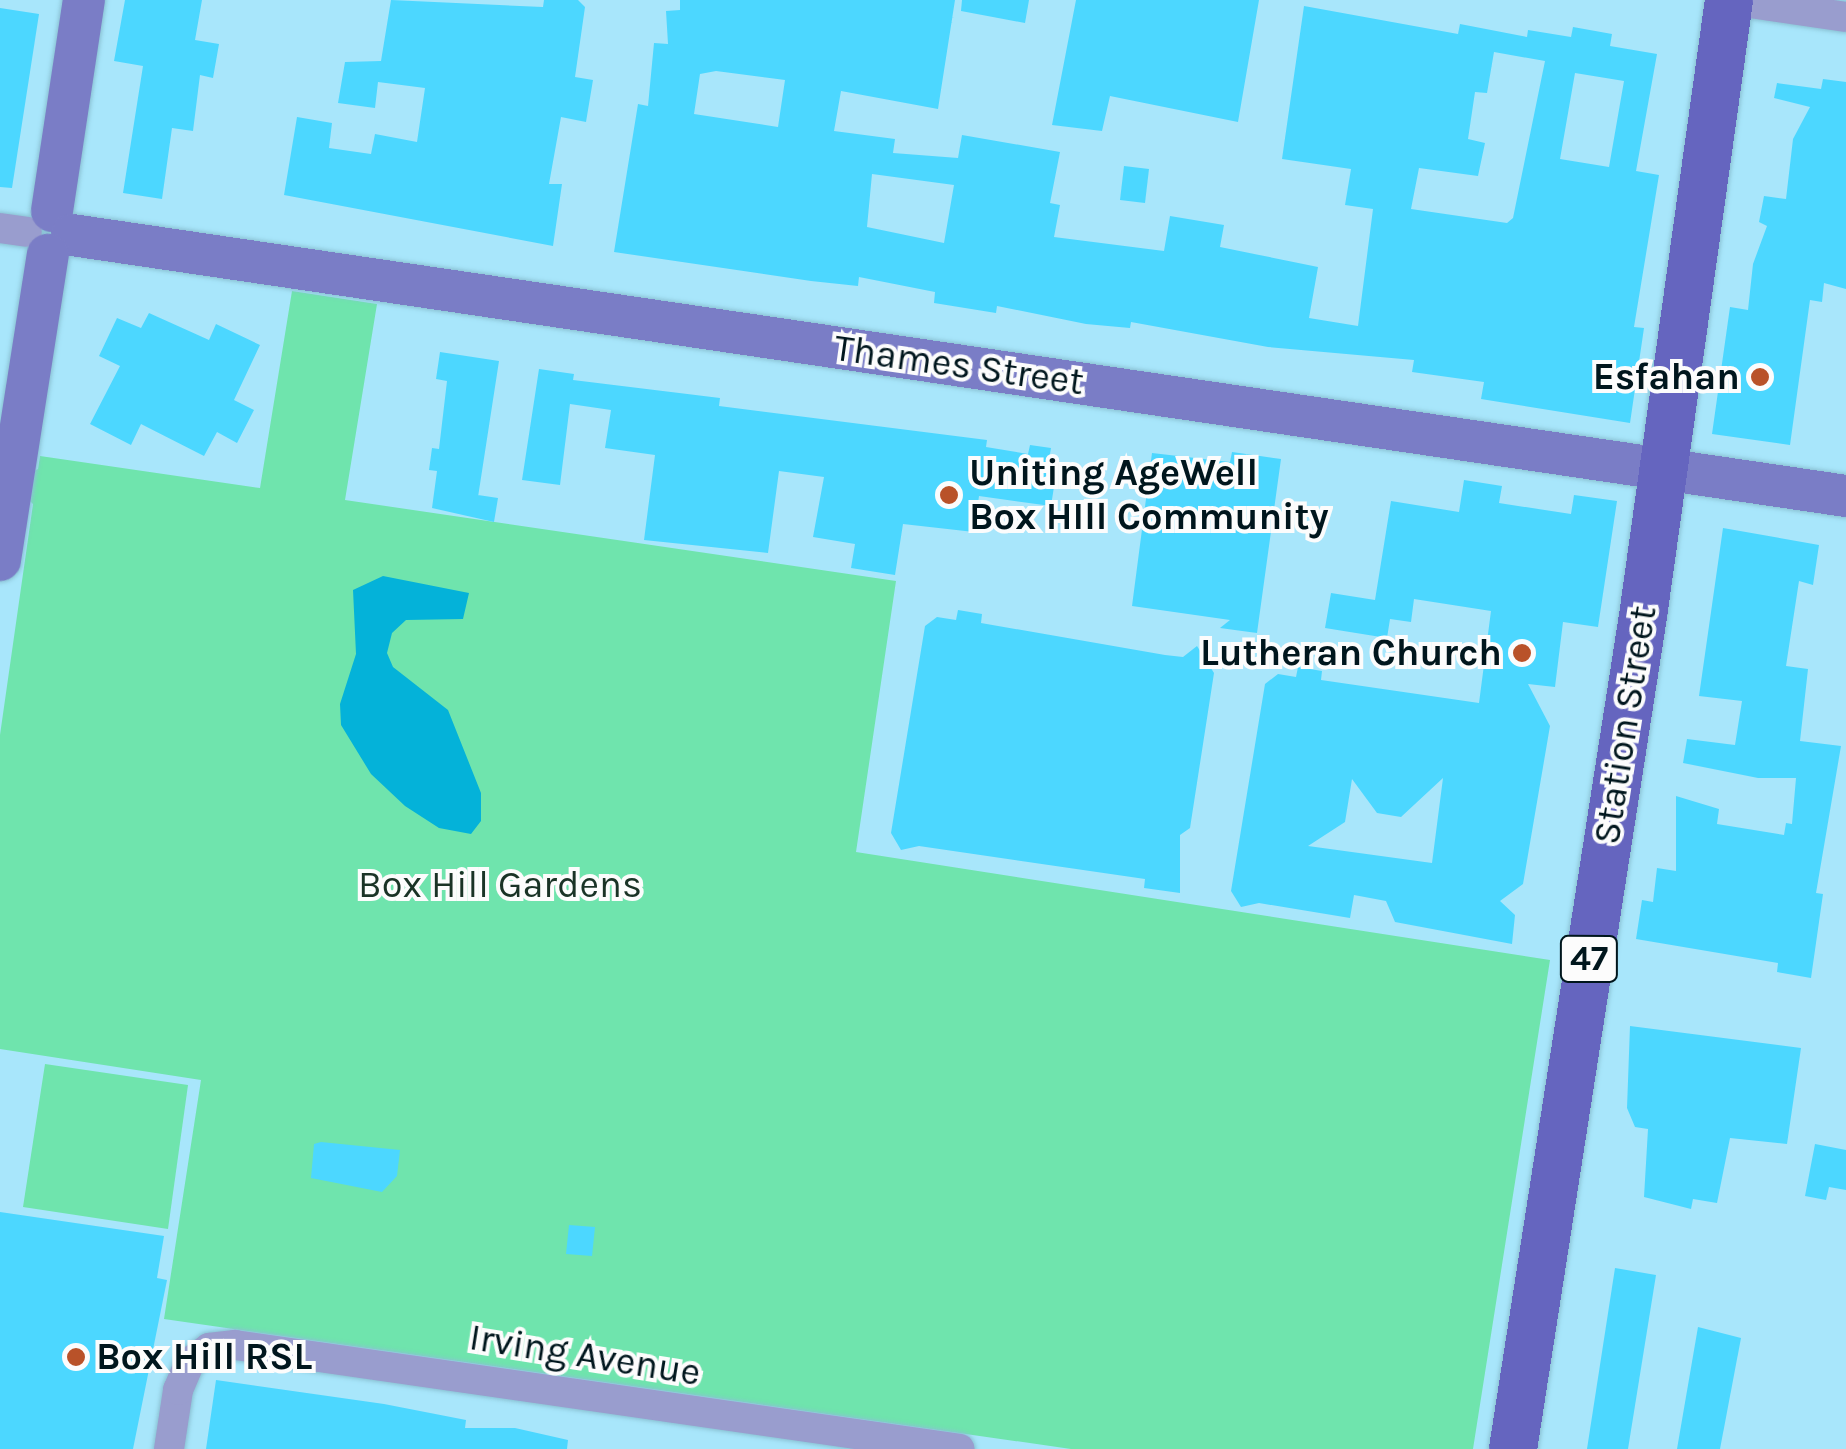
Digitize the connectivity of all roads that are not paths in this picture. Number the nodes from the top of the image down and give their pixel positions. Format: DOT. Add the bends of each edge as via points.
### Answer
graph roads {
  1 [pos="84,0"];
  2 [pos="1730,0"];
  3 [pos="1846,17"];
  4 [pos="40,232"];
  5 [pos="1662,468"];
  6 [pos="1846,496"];
  7 [pos="0,560"];
  8 [pos="794,1438"];
  9 [pos="169,1449"];
  10 [pos="960,1449"];
  11 [pos="1513,1449"];
  1 -- 4 [label="main road"];
  2 -- 3 [label="street"];
  2 -- 5 [label="main road, Station Street / 47"];
  4 -- 5 [label="main road, Thames Street"];
  4 -- 7 [label="main road"];
  5 -- 6 [label="main road, Thames Street"];
  5 -- 11 [label="main road, Station Street / 47"];
  8 -- 9 [label="street, Irving Avenue" via="220,1345 200,1353 182,1374"];
  8 -- 10 [label="street, Irving Avenue"];
}
